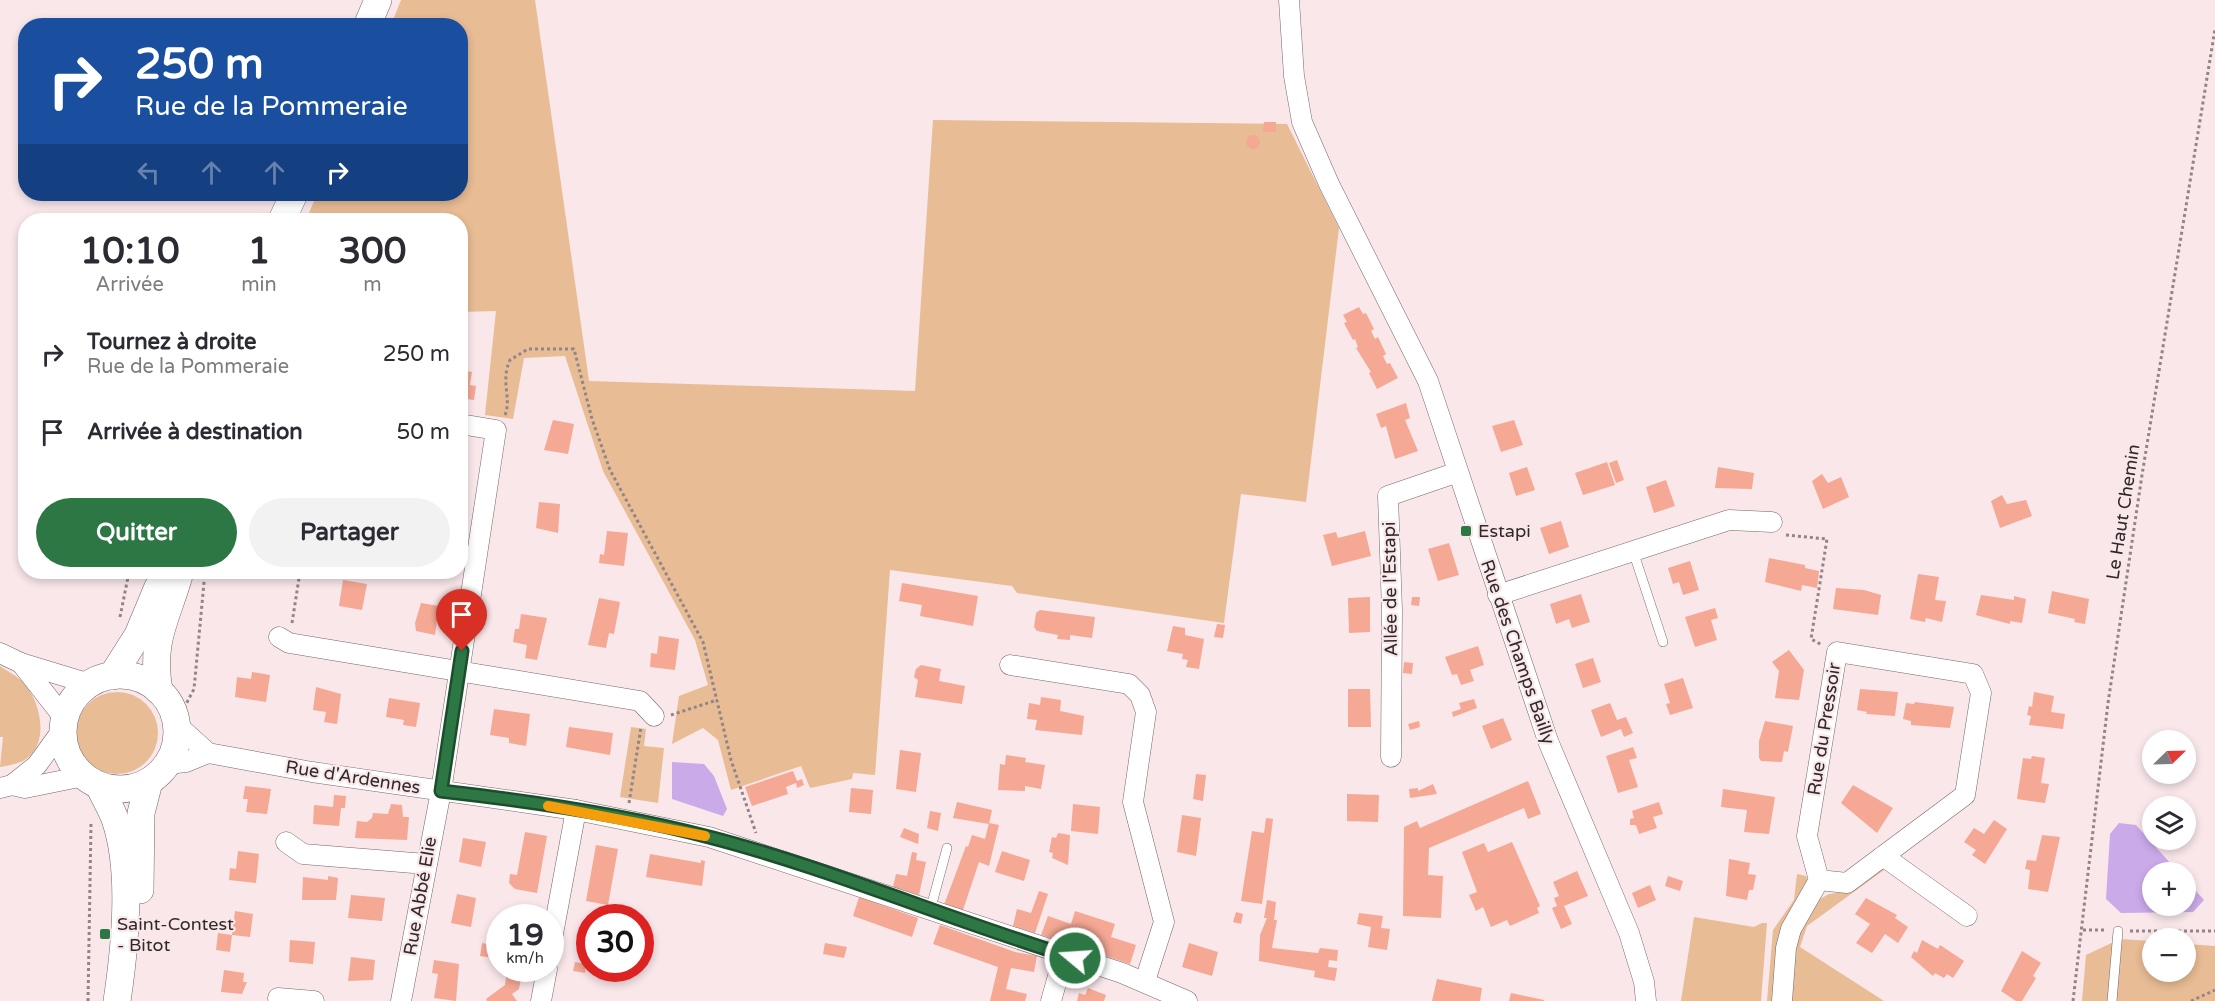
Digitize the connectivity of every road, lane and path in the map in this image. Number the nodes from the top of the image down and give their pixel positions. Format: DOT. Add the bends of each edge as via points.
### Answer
graph roads {
  1 [pos="378,0"];
  2 [pos="1288,0"];
  3 [pos="370,18"];
  4 [pos="2215,29"];
  5 [pos="500,417"];
  6 [pos="468,425"];
  7 [pos="1458,472"];
  8 [pos="1776,528"];
  9 [pos="1633,551"];
  10 [pos="161,579"];
  11 [pos="178,579"];
  12 [pos="204,579"];
  13 [pos="299,579"];
  14 [pos="1498,594"];
  15 [pos="293,618"];
  16 [pos="279,637"];
  17 [pos="1664,642"];
  18 [pos="1837,652"];
  19 [pos="0,653"];
  20 [pos="21,663"];
  21 [pos="1010,665"];
  22 [pos="459,671"];
  23 [pos="101,680"];
  24 [pos="159,691"];
  25 [pos="717,700"];
  26 [pos="679,714"];
  27 [pos="176,721"];
  28 [pos="647,722"];
  29 [pos="64,724"];
  30 [pos="208,753"];
  31 [pos="1391,757"];
  32 [pos="158,773"];
  33 [pos="91,781"];
  34 [pos="6,786"];
  35 [pos="441,791"];
  36 [pos="628,806"];
  37 [pos="576,810"];
  38 [pos="91,817"];
  39 [pos="286,842"];
  40 [pos="947,848"];
  41 [pos="762,852"];
  42 [pos="1883,856"];
  43 [pos="426,864"];
  44 [pos="1819,880"];
  45 [pos="559,904"];
  46 [pos="930,911"];
  47 [pos="1967,916"];
  48 [pos="2118,931"];
  49 [pos="2129,931"];
  50 [pos="2215,931"];
  51 [pos="1064,955"];
  52 [pos="1145,981"];
  53 [pos="545,982"];
  54 [pos="2215,990"];
  55 [pos="278,998"];
  56 [pos="88,1001"];
  57 [pos="117,1001"];
  58 [pos="128,1001"];
  59 [pos="314,1001"];
  60 [pos="401,1001"];
  61 [pos="541,1001"];
  62 [pos="1051,1001"];
  63 [pos="1187,1001"];
  64 [pos="1646,1001"];
  65 [pos="1782,1001"];
  66 [pos="2073,1001"];
  67 [pos="2112,1001"];
  68 [pos="2192,1001"];
  1 -- 3 [label="main road"];
  2 -- 7 [label="street, Rue des Champs Bailly" via="1302,122 1428,381"];
  4 -- 66 [label="path, Le Haut Chemin" via="2108,703"];
  5 -- 25 [label="path" via="507,411 504,376 510,360 528,349 574,349 610,470 702,642"];
  6 -- 22 [label="street, Rue Abbé Elie" via="496,430"];
  7 -- 14 [label="street, Rue des Champs Bailly"];
  7 -- 31 [label="street, Allée de l'Estapi" via="1388,496"];
  8 -- 9 [label="street" via="1729,520"];
  8 -- 18 [label="path" via="1827,539 1811,639"];
  9 -- 14 [label="street"];
  9 -- 17 [label="lane"];
  10 -- 23 [label="main road" via="138,635"];
  11 -- 24 [label="main road" via="157,642 155,668"];
  12 -- 27 [label="path" via="193,693"];
  13 -- 15 [label="path"];
  14 -- 64 [label="street, Rue des Champs Bailly" via="1548,741 1629,933"];
  16 -- 22 [label="street" via="289,643"];
  18 -- 42 [label="street, Rue du Pressoir" via="1973,674 1981,693 1965,795"];
  18 -- 44 [label="street, Rue du Pressoir" via="1807,836"];
  19 -- 20 [label="street"];
  20 -- 23 [label="street"];
  20 -- 29 [label="street"];
  21 -- 52 [label="street" via="1129,684 1140,696 1146,712 1133,802 1164,921"];
  22 -- 28 [label="street" via="640,700"];
  22 -- 35 [label="street, Rue Abbé Elie"];
  23 -- 24 [label="main road" via="137,678"];
  23 -- 29 [label="main road" via="72,701"];
  24 -- 27 [label="main road" via="167,699"];
  25 -- 26 [label="path"];
  25 -- 41 [label="path" via="731,760"];
  27 -- 30 [label="street"];
  27 -- 32 [label="main road" via="176,745"];
  28 -- 36 [label="path"];
  29 -- 33 [label="main road" via="68,755"];
  29 -- 34 [label="street" via="37,765"];
  30 -- 32 [label="street, Rue d'Ardennes"];
  30 -- 35 [label="street, Rue d'Ardennes"];
  32 -- 33 [label="main road" via="120,789"];
  32 -- 58 [label="main road" via="141,813 140,897"];
  33 -- 34 [label="street" via="25,788"];
  33 -- 57 [label="main road" via="115,821 125,894"];
  35 -- 37 [label="street, Rue d'Ardennes"];
  35 -- 43 [label="street, Rue Abbé Elie"];
  37 -- 41 [label="street, Rue d'Ardennes" via="682,830"];
  37 -- 45 [label="street"];
  38 -- 56 [label="path"];
  39 -- 43 [label="street" via="303,854"];
  40 -- 46 [label="lane"];
  41 -- 46 [label="street, Rue d'Ardennes"];
  42 -- 44 [label="street, Rue du Pressoir" via="1848,883"];
  42 -- 47 [label="street"];
  43 -- 60 [label="street, Rue Abbé Elie"];
  44 -- 65 [label="street" via="1791,928"];
  46 -- 51 [label="street, Rue d'Ardennes"];
  48 -- 67 [label="lane"];
  49 -- 50 [label="path"];
  51 -- 52 [label="street, Rue d'Ardennes"];
  51 -- 62 [label="street"];
  52 -- 63 [label="street, Rue d'Ardennes"];
  53 -- 61 [label="street"];
  54 -- 68 [label="path"];
  55 -- 59 [label="street"];
}
